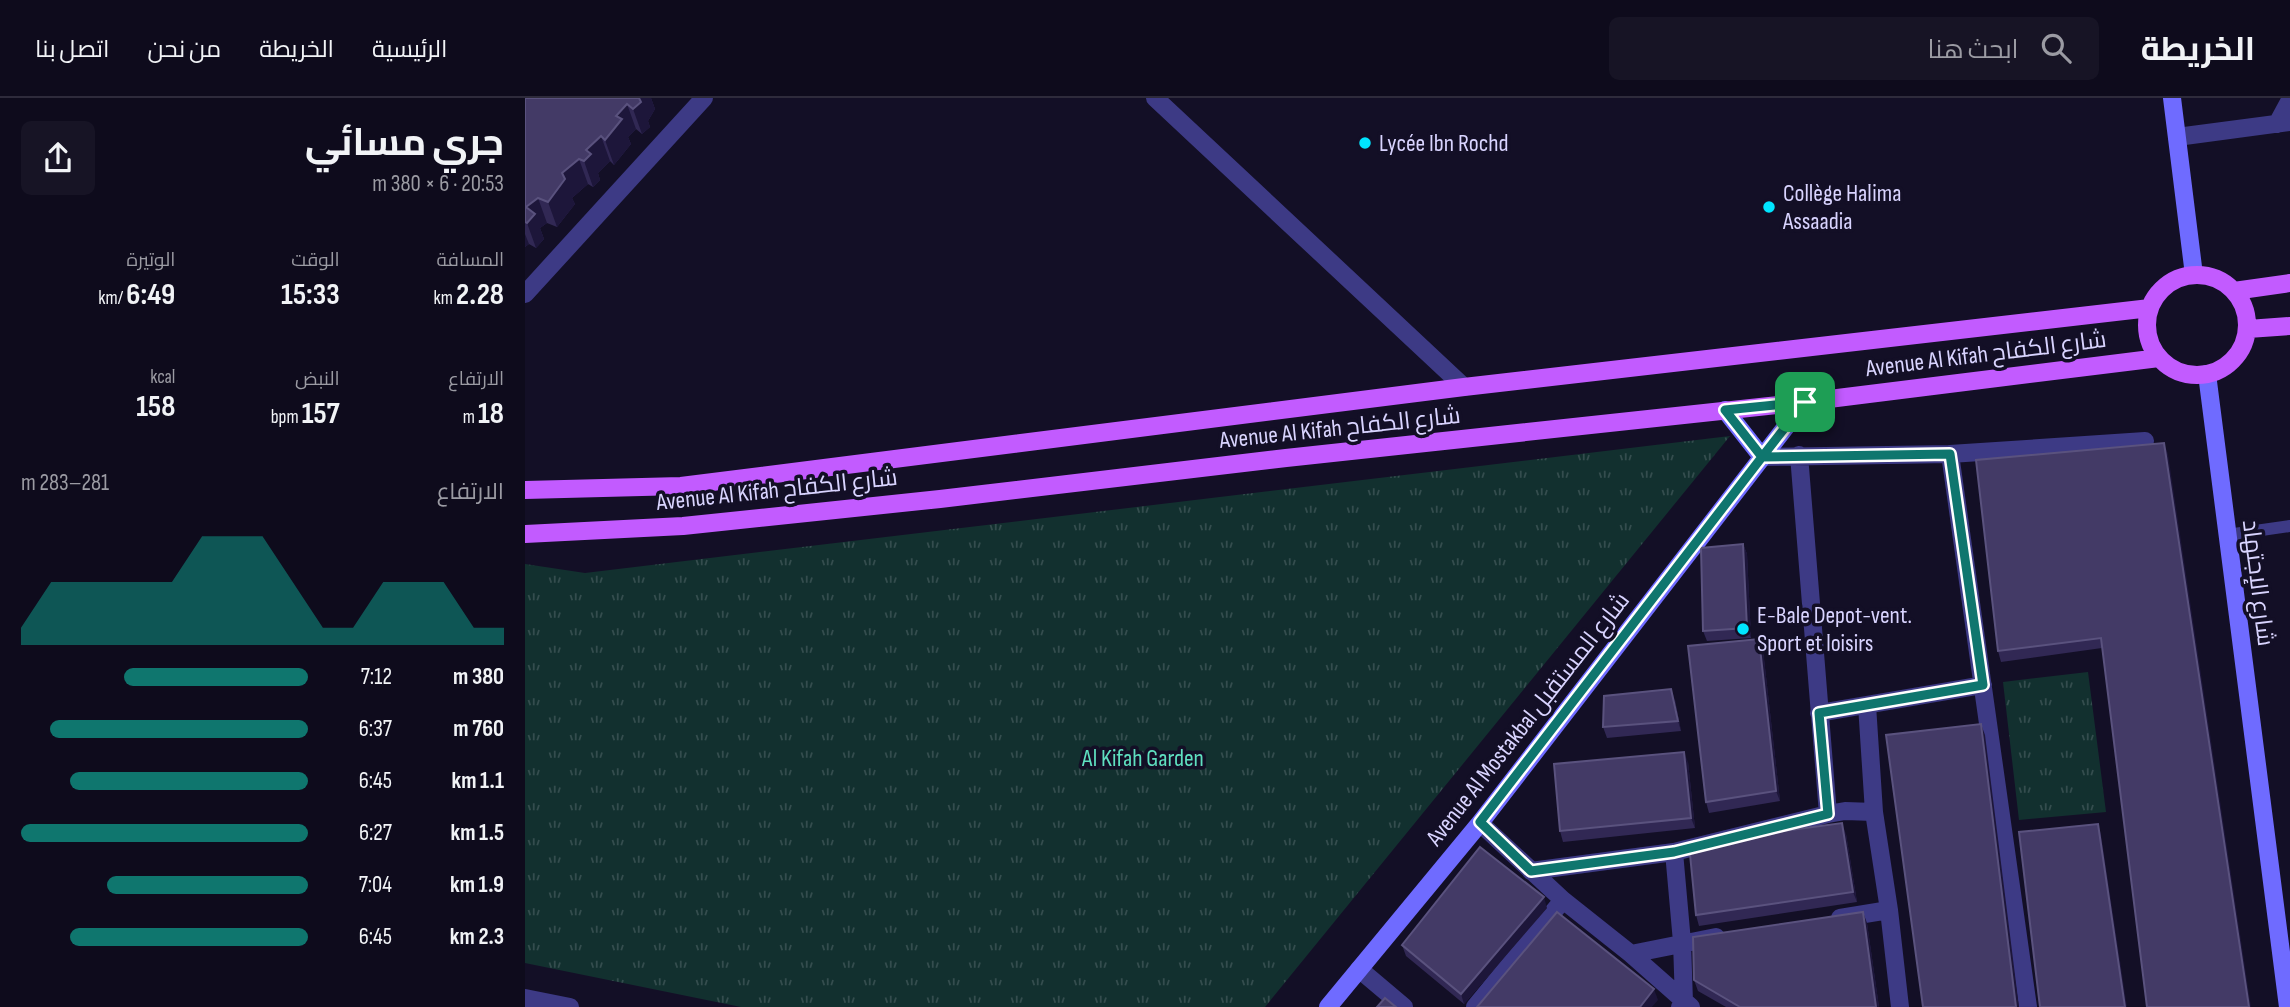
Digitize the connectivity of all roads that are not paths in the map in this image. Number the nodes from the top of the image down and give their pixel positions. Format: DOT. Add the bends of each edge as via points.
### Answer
graph roads {
  1 [pos="1156,98"];
  2 [pos="2172,98"];
  3 [pos="701,99"];
  4 [pos="2290,100"];
  5 [pos="2284,123"];
  6 [pos="2177,137"];
  7 [pos="2194,275"];
  8 [pos="2290,283"];
  9 [pos="2234,291"];
  10 [pos="525,294"];
  11 [pos="2150,308"];
  12 [pos="2290,326"];
  13 [pos="2248,329"];
  14 [pos="2159,358"];
  15 [pos="2207,374"];
  16 [pos="1464,387"];
  17 [pos="1805,402"];
  18 [pos="1725,410"];
  19 [pos="2145,441"];
  20 [pos="1950,454"];
  21 [pos="1799,455"];
  22 [pos="1762,457"];
  23 [pos="525,489"];
  24 [pos="2290,526"];
  25 [pos="525,534"];
  26 [pos="2227,534"];
  27 [pos="1983,685"];
  28 [pos="1867,705"];
  29 [pos="1819,713"];
  30 [pos="1874,811"];
  31 [pos="1828,814"];
  32 [pos="1480,822"];
  33 [pos="1674,852"];
  34 [pos="1531,871"];
  35 [pos="1563,900"];
  36 [pos="1889,910"];
  37 [pos="1820,921"];
  38 [pos="2283,923"];
  39 [pos="1737,934"];
  40 [pos="1682,942"];
  41 [pos="1631,954"];
  42 [pos="1359,969"];
  43 [pos="525,998"];
  44 [pos="1685,1005"];
  45 [pos="570,1007"];
  46 [pos="1328,1007"];
  47 [pos="1404,1007"];
  48 [pos="1475,1007"];
  49 [pos="1900,1007"];
  50 [pos="2028,1007"];
  51 [pos="2288,1007"];
  1 -- 16 [label="street"];
  2 -- 6 [label="street"];
  3 -- 10 [label="street"];
  4 -- 5 [label="street"];
  5 -- 6 [label="street"];
  6 -- 7 [label="street"];
  7 -- 9 [label="main road" via="2223,281"];
  7 -- 11 [label="main road" via="2167,285"];
  8 -- 9 [label="main road"];
  9 -- 13 [label="main road" via="2247,315"];
  11 -- 14 [label="main road" via="2148,334"];
  11 -- 16 [label="main road, Avenue Al Kifah شارع الكفاح"];
  12 -- 13 [label="main road"];
  13 -- 15 [label="main road" via="2235,358 2223,369"];
  14 -- 15 [label="main road" via="2181,372"];
  14 -- 17 [label="main road, Avenue Al Kifah شارع الكفاح"];
  15 -- 26 [label="street, شارع الإجتهاد"];
  16 -- 23 [label="main road, Avenue Al Kifah شارع الكفاح" via="681,486"];
  17 -- 18 [label="main road, Avenue Al Kifah شارع الكفاح"];
  17 -- 22 [label="street, Avenue Al Mostakbal شارع المستقبل"];
  18 -- 22 [label="street"];
  18 -- 25 [label="main road, Avenue Al Kifah شارع الكفاح" via="697,524"];
  19 -- 20 [label="street"];
  20 -- 21 [label="street"];
  20 -- 27 [label="street"];
  21 -- 22 [label="street"];
  21 -- 29 [label="street"];
  22 -- 32 [label="street, Avenue Al Mostakbal شارع المستقبل"];
  24 -- 26 [label="lane"];
  26 -- 38 [label="street, شارع الإجتهاد"];
  27 -- 28 [label="street"];
  27 -- 50 [label="street"];
  28 -- 29 [label="street"];
  28 -- 30 [label="street"];
  29 -- 31 [label="street"];
  30 -- 31 [label="street"];
  30 -- 36 [label="street"];
  31 -- 33 [label="street"];
  32 -- 34 [label="street"];
  32 -- 42 [label="street, Avenue Al Mostakbal شارع المستقبل"];
  33 -- 34 [label="street"];
  33 -- 40 [label="street"];
  34 -- 35 [label="street"];
  35 -- 41 [label="street"];
  35 -- 48 [label="street"];
  36 -- 37 [label="street"];
  36 -- 49 [label="street"];
  38 -- 51 [label="street, شارع الإجتهاد"];
  39 -- 40 [label="street"];
  40 -- 41 [label="street"];
  40 -- 44 [label="street"];
  41 -- 44 [label="street"];
  42 -- 46 [label="street, Avenue Al Mostakbal شارع المستقبل"];
  42 -- 47 [label="street"];
  43 -- 45 [label="street"];
}
